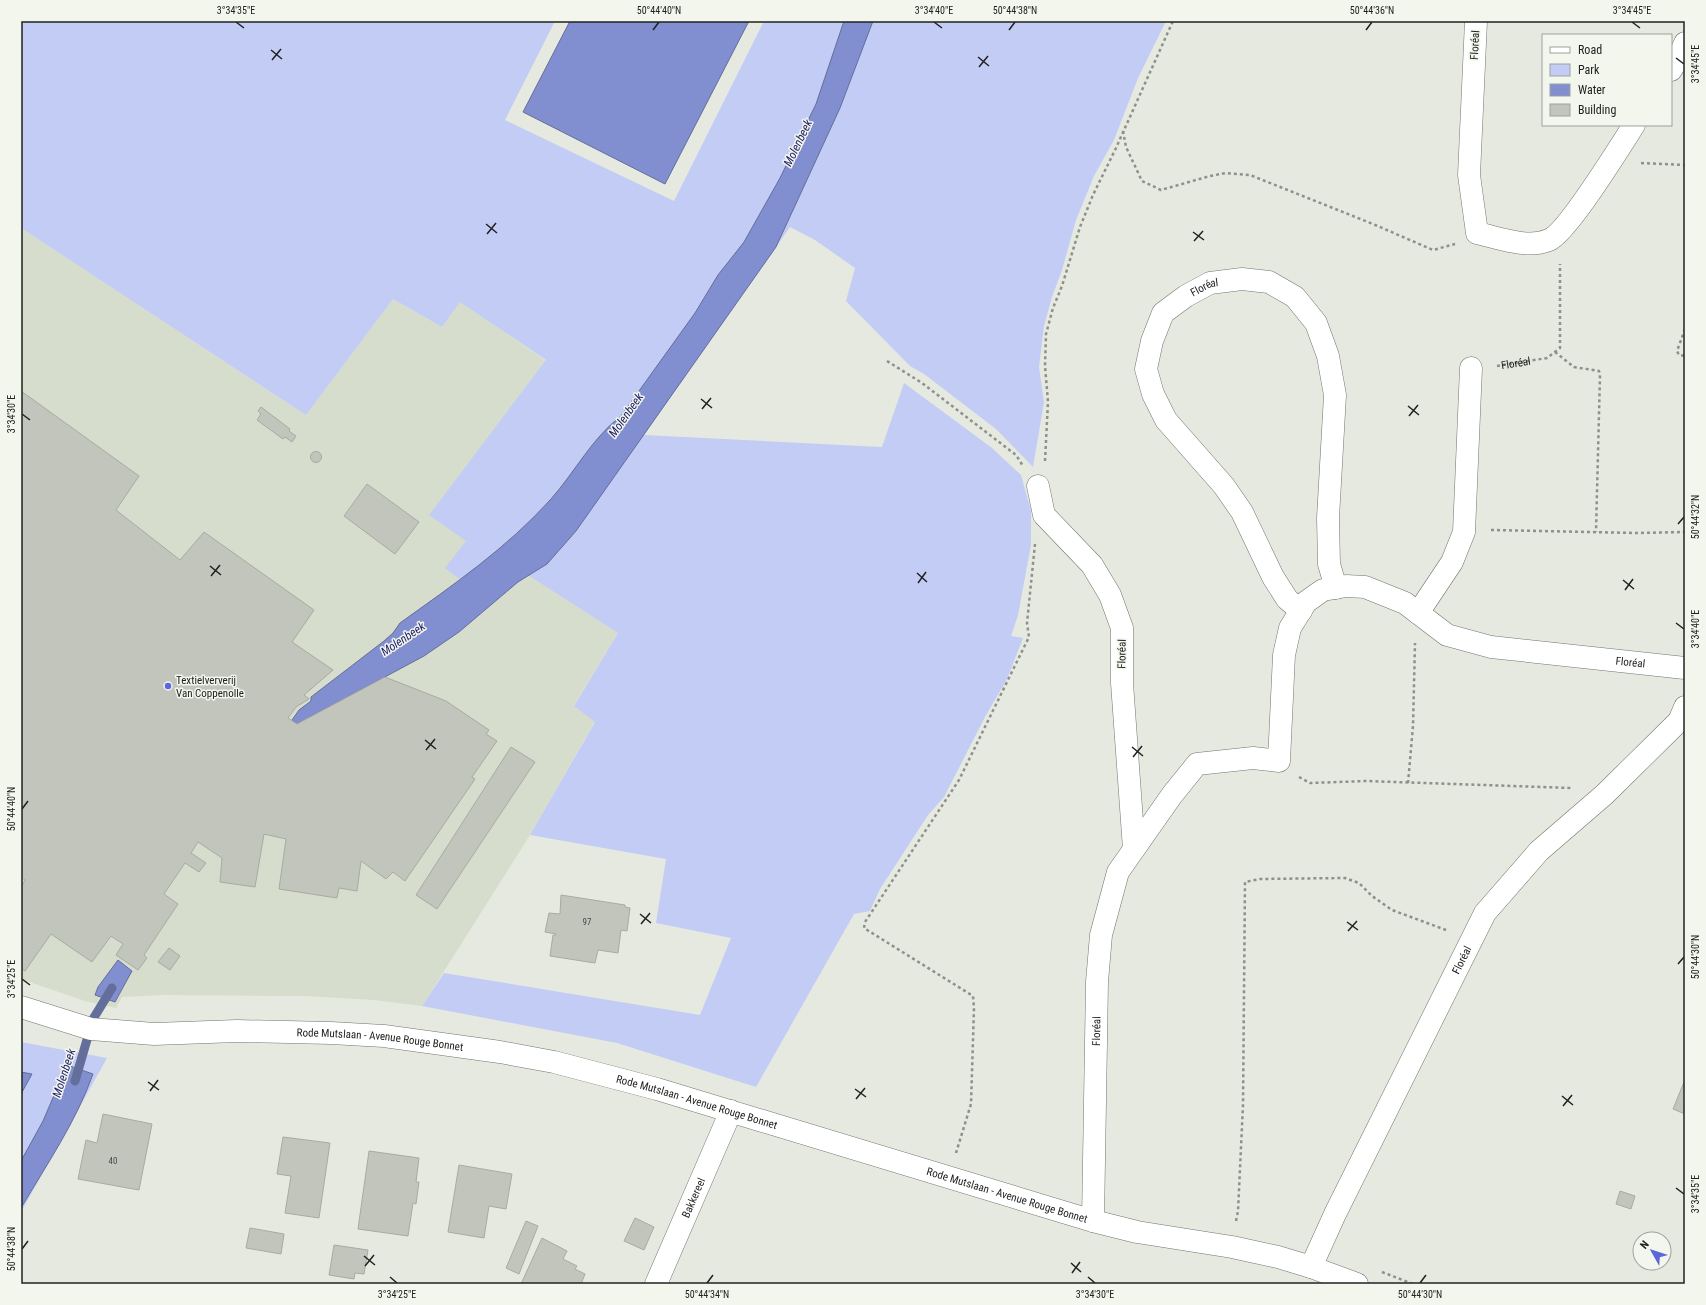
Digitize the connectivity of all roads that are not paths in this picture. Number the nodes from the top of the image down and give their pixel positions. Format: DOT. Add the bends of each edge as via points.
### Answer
graph roads {
  1 [pos="1476,21"];
  2 [pos="1685,43"];
  3 [pos="1672,68"];
  4 [pos="1633,126"];
  5 [pos="1471,368"];
  6 [pos="1038,486"];
  7 [pos="1336,588"];
  8 [pos="1301,611"];
  9 [pos="1418,613"];
  10 [pos="1685,668"];
  11 [pos="1685,707"];
  12 [pos="1134,849"];
  13 [pos="21,1007"];
  14 [pos="731,1111"];
  15 [pos="1093,1221"];
  16 [pos="1311,1267"];
  17 [pos="656,1284"];
  18 [pos="1358,1284"];
  1 -- 4 [label="street, Floréal" via="1469,175 1478,233 1529,244 1550,240 1567,223"];
  2 -- 3 [label="street"];
  5 -- 9 [label="street" via="1464,532 1452,562"];
  6 -- 12 [label="street, Floréal" via="1044,515 1092,565 1110,595 1122,628 1122,683"];
  7 -- 8 [label="street, Floréal" via="1323,590 1306,602"];
  7 -- 8 [label="street, Floréal" via="1329,564 1328,518 1335,395 1328,356 1316,323 1295,297 1269,282 1242,279 1210,283 1163,313 1152,341 1146,369 1153,394 1166,420 1224,486 1242,512 1273,577 1287,599"];
  7 -- 9 [label="street, Floréal" via="1365,587 1405,603"];
  8 -- 12 [label="street, Floréal" via="1290,628 1284,655 1279,761 1253,758 1197,764"];
  9 -- 10 [label="street, Floréal" via="1446,635 1491,647"];
  11 -- 16 [label="street, Floréal" via="1678,721 1605,794 1539,850 1486,913"];
  12 -- 15 [label="street, Floréal" via="1118,872 1101,935 1097,982"];
  13 -- 14 [label="street, Rode Mutslaan - Avenue Rouge Bonnet" via="91,1029 154,1034 237,1031 331,1033 432,1042 554,1062"];
  14 -- 15 [label="street, Rode Mutslaan - Avenue Rouge Bonnet"];
  14 -- 17 [label="street, Bakkereel"];
  15 -- 16 [label="street, Rode Mutslaan - Avenue Rouge Bonnet" via="1137,1232 1232,1247"];
  16 -- 18 [label="street, Rode Mutslaan - Avenue Rouge Bonnet"];
}
